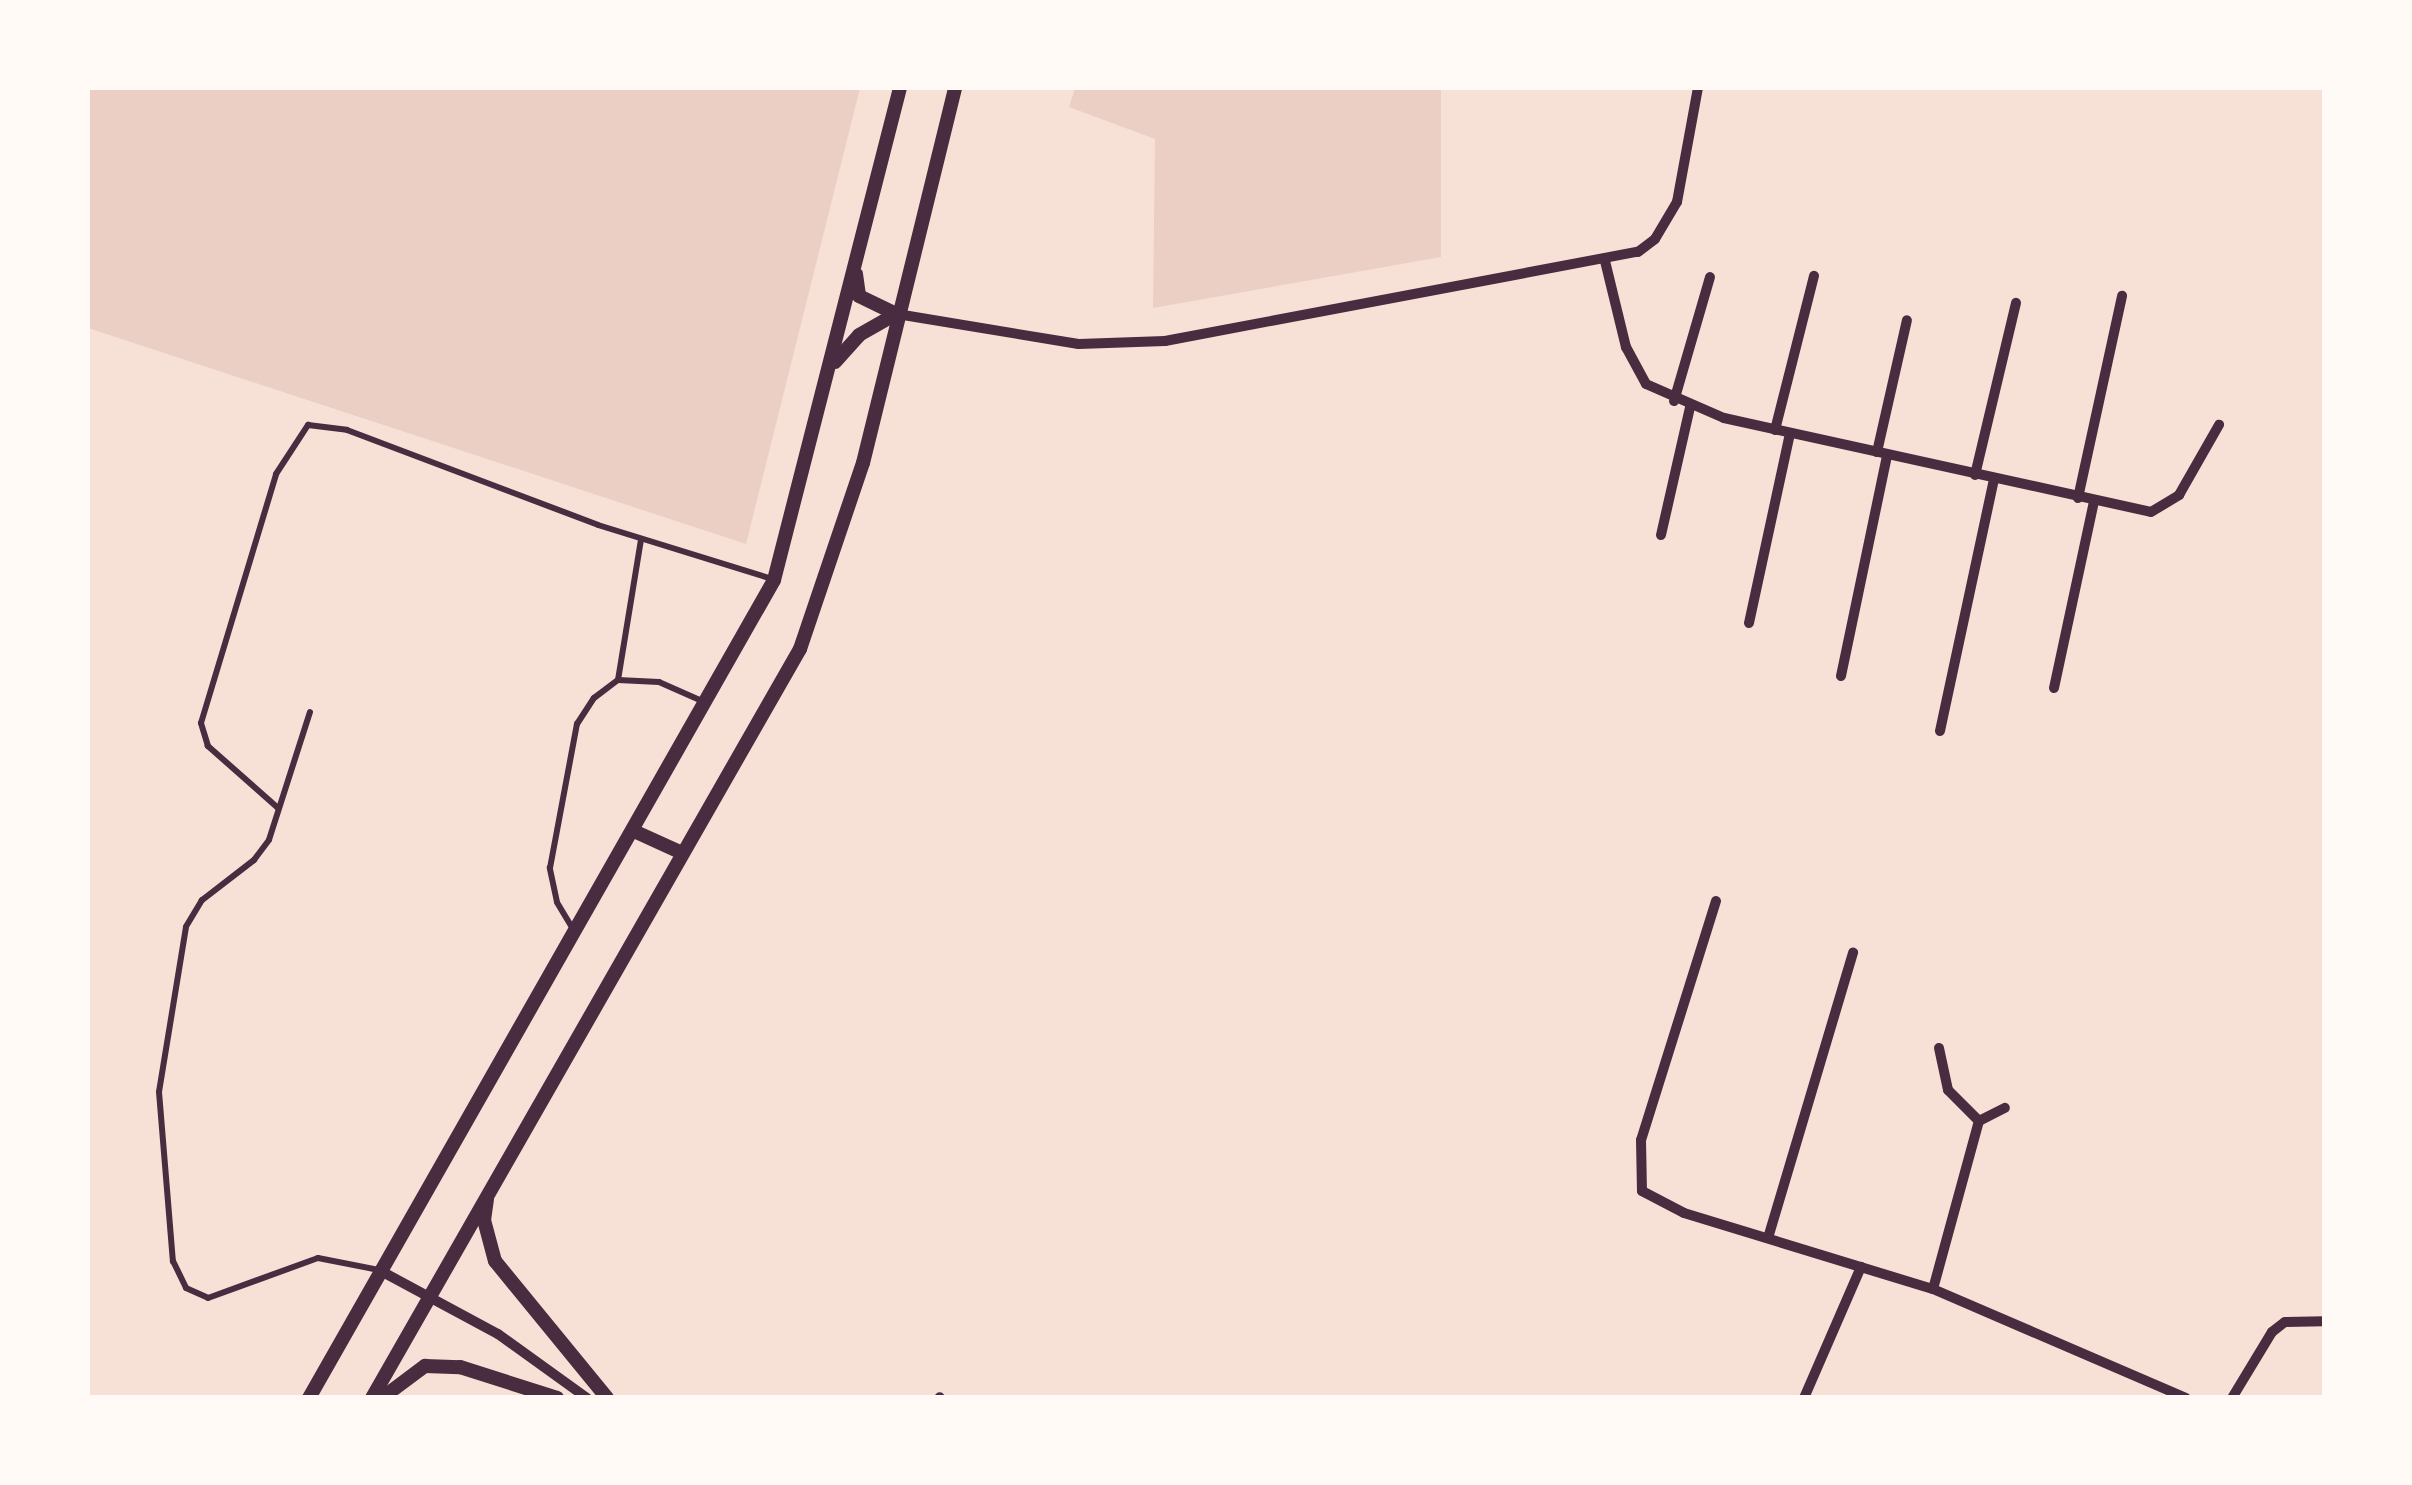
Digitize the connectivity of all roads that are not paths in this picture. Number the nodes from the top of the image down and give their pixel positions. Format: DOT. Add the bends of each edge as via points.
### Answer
graph roads {
  1 [pos="900,88"];
  2 [pos="955,88"];
  3 [pos="1698,88"];
  4 [pos="1605,261"];
  5 [pos="855,262"];
  6 [pos="1814,276"];
  7 [pos="1710,277"];
  8 [pos="2122,296"];
  9 [pos="2016,303"];
  10 [pos="896,314"];
  11 [pos="1908,320"];
  12 [pos="829,371"];
  13 [pos="1674,401"];
  14 [pos="1690,407"];
  15 [pos="2219,426"];
  16 [pos="1775,430"];
  17 [pos="1790,433"];
  18 [pos="1882,454"];
  19 [pos="1975,475"];
  20 [pos="1994,479"];
  21 [pos="2078,498"];
  22 [pos="2094,501"];
  23 [pos="1661,535"];
  24 [pos="641,539"];
  25 [pos="774,580"];
  26 [pos="1749,623"];
  27 [pos="1841,676"];
  28 [pos="618,680"];
  29 [pos="2054,688"];
  30 [pos="709,704"];
  31 [pos="310,712"];
  32 [pos="1940,731"];
  33 [pos="278,808"];
  34 [pos="636,832"];
  35 [pos="682,853"];
  36 [pos="1716,900"];
  37 [pos="576,934"];
  38 [pos="1853,952"];
  39 [pos="1940,1048"];
  40 [pos="2005,1108"];
  41 [pos="1978,1121"];
  42 [pos="526,1124"];
  43 [pos="1768,1238"];
  44 [pos="1861,1267"];
  45 [pos="380,1271"];
  46 [pos="1933,1289"];
  47 [pos="428,1296"];
  48 [pos="2324,1321"];
  49 [pos="310,1398"];
  50 [pos="372,1398"];
  51 [pos="382,1398"];
  52 [pos="556,1398"];
  53 [pos="587,1398"];
  54 [pos="606,1398"];
  55 [pos="1804,1398"];
  56 [pos="2186,1398"];
  57 [pos="2232,1398"];
  1 -- 5 [label="street"];
  2 -- 10 [label="street"];
  3 -- 4 [label="street" via="1677,202 1655,239 1638,252"];
  4 -- 10 [label="street" via="1164,341 1080,344"];
  4 -- 13 [label="street" via="1635,368 1646,384"];
  5 -- 10 [label="street" via="859,296"];
  5 -- 12 [label="street"];
  6 -- 16 [label="street"];
  7 -- 13 [label="street"];
  8 -- 21 [label="street"];
  9 -- 19 [label="street"];
  10 -- 12 [label="street" via="851,342"];
  10 -- 35 [label="street" via="821,600 800,650"];
  11 -- 18 [label="street"];
  12 -- 25 [label="street"];
  13 -- 14 [label="street"];
  14 -- 16 [label="street"];
  14 -- 23 [label="street"];
  15 -- 22 [label="street" via="2166,507 2151,512"];
  16 -- 17 [label="street"];
  17 -- 18 [label="street"];
  17 -- 26 [label="street"];
  18 -- 19 [label="street"];
  18 -- 27 [label="street"];
  19 -- 20 [label="street"];
  20 -- 21 [label="street"];
  20 -- 32 [label="street"];
  21 -- 22 [label="street"];
  22 -- 29 [label="street"];
  24 -- 25 [label="lane"];
  24 -- 28 [label="lane"];
  24 -- 33 [label="lane" via="347,430 314,423 300,429 276,474 201,723 208,746"];
  25 -- 30 [label="street"];
  28 -- 30 [label="lane" via="659,682"];
  28 -- 37 [label="lane" via="594,698 577,724 556,825 554,890"];
  30 -- 34 [label="street"];
  31 -- 33 [label="lane"];
  33 -- 45 [label="lane" via="254,860 202,900 186,927 160,1092 173,1261 186,1288 208,1298 318,1258"];
  34 -- 35 [label="street"];
  34 -- 37 [label="street"];
  35 -- 42 [label="street"];
  36 -- 43 [label="street" via="1640,1140 1637,1177 1656,1202"];
  37 -- 45 [label="street"];
  38 -- 43 [label="street"];
  39 -- 41 [label="street" via="1948,1090"];
  40 -- 41 [label="street"];
  41 -- 46 [label="street"];
  42 -- 47 [label="street"];
  42 -- 54 [label="street" via="488,1194 488,1240 511,1287"];
  43 -- 44 [label="street"];
  44 -- 46 [label="street"];
  44 -- 55 [label="street"];
  45 -- 47 [label="street"];
  45 -- 49 [label="street"];
  46 -- 56 [label="street"];
  47 -- 50 [label="street"];
  47 -- 53 [label="street" via="498,1334"];
  48 -- 57 [label="street" via="2286,1322 2272,1332"];
  51 -- 52 [label="street" via="425,1366 460,1367"];
}
